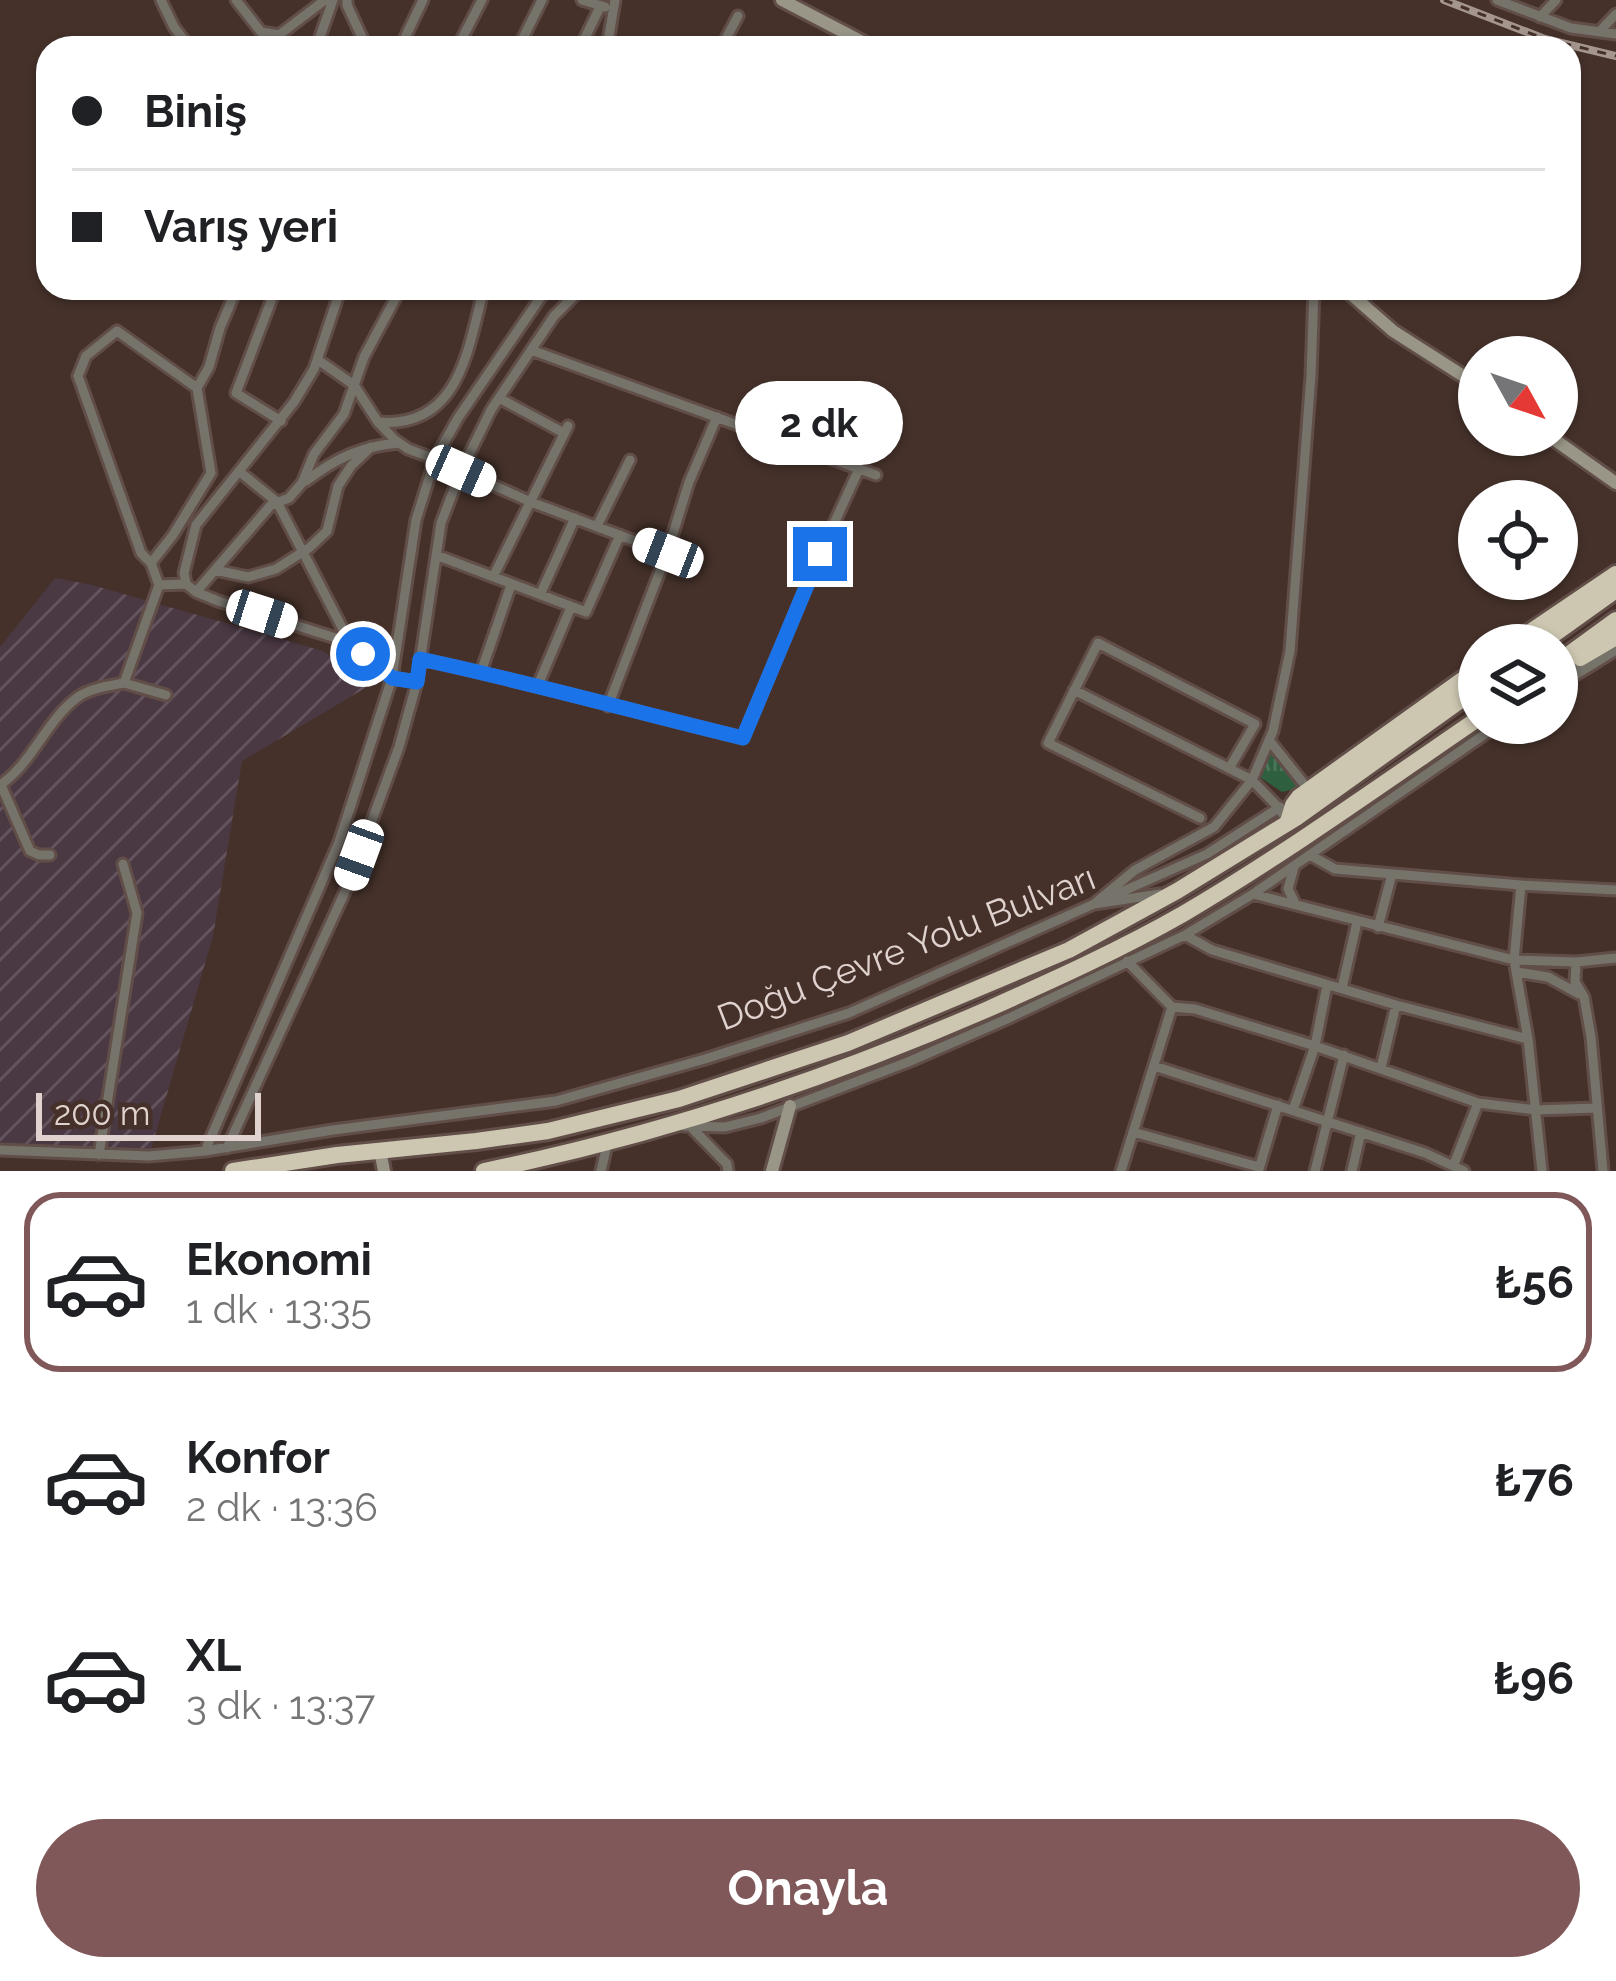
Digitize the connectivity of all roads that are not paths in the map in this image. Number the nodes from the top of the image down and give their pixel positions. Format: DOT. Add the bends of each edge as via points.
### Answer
graph roads {
  1 [pos="161,0"];
  2 [pos="236,0"];
  3 [pos="329,0"];
  4 [pos="346,0"];
  5 [pos="423,0"];
  6 [pos="482,0"];
  7 [pos="542,0"];
  8 [pos="582,0"];
  9 [pos="782,0"];
  10 [pos="1497,0"];
  11 [pos="1556,0"];
  12 [pos="615,4"];
  13 [pos="600,7"];
  14 [pos="1616,14"];
  15 [pos="738,16"];
  16 [pos="1540,16"];
  17 [pos="1598,33"];
  18 [pos="1616,34"];
  19 [pos="181,36"];
  20 [pos="319,36"];
  21 [pos="360,36"];
  22 [pos="406,36"];
  23 [pos="463,36"];
  24 [pos="524,36"];
  25 [pos="589,36"];
  26 [pos="609,36"];
  27 [pos="728,36"];
  28 [pos="851,36"];
  29 [pos="232,300"];
  30 [pos="271,300"];
  31 [pos="334,300"];
  32 [pos="394,300"];
  33 [pos="481,300"];
  34 [pos="539,300"];
  35 [pos="570,300"];
  36 [pos="1314,300"];
  37 [pos="1358,300"];
  38 [pos="531,350"];
  39 [pos="318,360"];
  40 [pos="1458,373"];
  41 [pos="354,385"];
  42 [pos="197,388"];
  43 [pos="499,398"];
  44 [pos="717,417"];
  45 [pos="280,421"];
  46 [pos="379,422"];
  47 [pos="399,443"];
  48 [pos="371,447"];
  49 [pos="1578,456"];
  50 [pos="435,459"];
  51 [pos="630,460"];
  52 [pos="859,469"];
  53 [pos="461,471"];
  54 [pos="240,472"];
  55 [pos="876,475"];
  56 [pos="302,483"];
  57 [pos="1616,483"];
  58 [pos="278,502"];
  59 [pos="531,502"];
  60 [pos="575,518"];
  61 [pos="597,526"];
  62 [pos="620,535"];
  63 [pos="302,552"];
  64 [pos="668,553"];
  65 [pos="436,555"];
  66 [pos="151,563"];
  67 [pos="214,570"];
  68 [pos="1616,574"];
  69 [pos="493,578"];
  70 [pos="159,584"];
  71 [pos="186,584"];
  72 [pos="511,585"];
  73 [pos="1616,590"];
  74 [pos="196,592"];
  75 [pos="540,595"];
  76 [pos="572,607"];
  77 [pos="1616,620"];
  78 [pos="1542,624"];
  79 [pos="1568,624"];
  80 [pos="1616,637"];
  81 [pos="352,646"];
  82 [pos="1578,650"];
  83 [pos="1616,650"];
  84 [pos="1578,656"];
  85 [pos="420,659"];
  86 [pos="1578,667"];
  87 [pos="481,672"];
  88 [pos="1578,672"];
  89 [pos="392,678"];
  90 [pos="417,682"];
  91 [pos="124,683"];
  92 [pos="1458,683"];
  93 [pos="538,685"];
  94 [pos="1074,690"];
  95 [pos="166,694"];
  96 [pos="1458,701"];
  97 [pos="608,706"];
  98 [pos="1458,732"];
  99 [pos="1269,740"];
  100 [pos="1471,744"];
  101 [pos="1230,767"];
  102 [pos="1252,780"];
  103 [pos="0,785"];
  104 [pos="1304,793"];
  105 [pos="1284,815"];
  106 [pos="1200,818"];
  107 [pos="50,855"];
  108 [pos="1310,855"];
  109 [pos="123,864"];
  110 [pos="1294,866"];
  111 [pos="1392,874"];
  112 [pos="1521,885"];
  113 [pos="1616,890"];
  114 [pos="1177,891"];
  115 [pos="1253,894"];
  116 [pos="1094,904"];
  117 [pos="1298,905"];
  118 [pos="1357,922"];
  119 [pos="1113,926"];
  120 [pos="1378,927"];
  121 [pos="1184,935"];
  122 [pos="1616,958"];
  123 [pos="1514,960"];
  124 [pos="1126,961"];
  125 [pos="1576,962"];
  126 [pos="1516,973"];
  127 [pos="1327,985"];
  128 [pos="1342,988"];
  129 [pos="1584,997"];
  130 [pos="1396,1005"];
  131 [pos="1172,1007"];
  132 [pos="1528,1039"];
  133 [pos="1315,1046"];
  134 [pos="1344,1054"];
  135 [pos="1154,1066"];
  136 [pos="1381,1068"];
  137 [pos="1478,1103"];
  138 [pos="1278,1105"];
  139 [pos="790,1106"];
  140 [pos="1597,1108"];
  141 [pos="1293,1110"];
  142 [pos="1536,1110"];
  143 [pos="1326,1121"];
  144 [pos="378,1124"];
  145 [pos="667,1126"];
  146 [pos="690,1126"];
  147 [pos="333,1130"];
  148 [pos="1133,1132"];
  149 [pos="1361,1132"];
  150 [pos="608,1141"];
  151 [pos="227,1148"];
  152 [pos="0,1150"];
  153 [pos="380,1150"];
  154 [pos="206,1151"];
  155 [pos="1425,1153"];
  156 [pos="99,1155"];
  157 [pos="339,1163"];
  158 [pos="1459,1168"];
  159 [pos="1258,1169"];
  160 [pos="233,1171"];
  161 [pos="384,1171"];
  162 [pos="484,1171"];
  163 [pos="602,1171"];
  164 [pos="728,1171"];
  165 [pos="772,1171"];
  166 [pos="1120,1171"];
  167 [pos="1315,1171"];
  168 [pos="1352,1171"];
  169 [pos="1422,1171"];
  170 [pos="1541,1171"];
  171 [pos="1603,1171"];
  1 -- 19 [label="street"];
  2 -- 3 [label="street" via="261,32 279,35"];
  3 -- 20 [label="street"];
  4 -- 21 [label="street"];
  5 -- 22 [label="street"];
  6 -- 23 [label="street"];
  7 -- 24 [label="street"];
  8 -- 13 [label="street"];
  9 -- 28 [label="main road"];
  10 -- 16 [label="street"];
  11 -- 16 [label="street"];
  12 -- 13 [label="street"];
  12 -- 26 [label="street"];
  13 -- 25 [label="street"];
  14 -- 17 [label="street"];
  15 -- 27 [label="street"];
  16 -- 17 [label="street"];
  17 -- 18 [label="street"];
  29 -- 42 [label="street"];
  30 -- 45 [label="street" via="236,393"];
  31 -- 39 [label="street"];
  32 -- 41 [label="street"];
  33 -- 46 [label="street" via="467,355 443,402 395,424"];
  34 -- 50 [label="street"];
  35 -- 38 [label="street"];
  36 -- 99 [label="street" via="1290,651"];
  37 -- 40 [label="main road"];
  38 -- 43 [label="street"];
  38 -- 44 [label="street"];
  39 -- 41 [label="street"];
  39 -- 45 [label="street"];
  41 -- 46 [label="street"];
  41 -- 56 [label="street"];
  42 -- 66 [label="street" via="209,479"];
  42 -- 66 [label="street" via="117,332 86,356 78,376"];
  43 -- 53 [label="street"];
  43 -- 59 [label="street" via="566,430"];
  44 -- 52 [label="street"];
  44 -- 64 [label="street"];
  45 -- 54 [label="street"];
  46 -- 47 [label="street"];
  47 -- 48 [label="street"];
  47 -- 50 [label="street"];
  48 -- 56 [label="street" via="332,460"];
  48 -- 63 [label="street" via="338,486 327,531"];
  49 -- 57 [label="main road"];
  50 -- 89 [label="street" via="416,520"];
  51 -- 61 [label="street"];
  52 -- 55 [label="street"];
  52 -- 97 [label="street" via="743,738"];
  53 -- 59 [label="street"];
  53 -- 65 [label="street"];
  54 -- 58 [label="street"];
  54 -- 71 [label="street" via="196,525"];
  56 -- 58 [label="street"];
  58 -- 63 [label="street"];
  58 -- 67 [label="street"];
  59 -- 60 [label="street"];
  59 -- 69 [label="street"];
  60 -- 61 [label="street"];
  60 -- 75 [label="street"];
  61 -- 62 [label="street"];
  62 -- 64 [label="street"];
  62 -- 76 [label="street" via="586,612"];
  63 -- 67 [label="street" via="248,577"];
  63 -- 81 [label="street"];
  64 -- 97 [label="street"];
  65 -- 69 [label="street"];
  65 -- 85 [label="street"];
  66 -- 70 [label="street"];
  67 -- 74 [label="street"];
  68 -- 78 [label="highway"];
  69 -- 72 [label="street"];
  70 -- 71 [label="street"];
  70 -- 91 [label="street"];
  71 -- 74 [label="street"];
  72 -- 75 [label="street"];
  72 -- 87 [label="street"];
  73 -- 79 [label="highway"];
  74 -- 81 [label="street"];
  75 -- 76 [label="street"];
  76 -- 93 [label="street"];
  77 -- 82 [label="highway"];
  80 -- 84 [label="highway"];
  80 -- 86 [label="street"];
  81 -- 89 [label="street"];
  83 -- 88 [label="street"];
  85 -- 87 [label="street"];
  85 -- 90 [label="street"];
  87 -- 93 [label="street"];
  89 -- 90 [label="street"];
  89 -- 154 [label="street" via="339,842"];
  90 -- 151 [label="street" via="349,883"];
  91 -- 95 [label="street"];
  91 -- 103 [label="street" via="80,695"];
  92 -- 104 [label="highway"];
  93 -- 97 [label="street"];
  94 -- 101 [label="street"];
  94 -- 101 [label="street" via="1098,643 1255,724"];
  94 -- 106 [label="street" via="1048,743"];
  96 -- 105 [label="highway, Doğu Çevre Yolu Bulvarı"];
  98 -- 145 [label="highway" via="1258,868 1102,957 867,1059"];
  99 -- 102 [label="street"];
  99 -- 104 [label="street"];
  100 -- 108 [label="street"];
  101 -- 102 [label="street"];
  102 -- 105 [label="street"];
  102 -- 116 [label="street" via="1214,827 1135,870"];
  103 -- 107 [label="street" via="31,851"];
  104 -- 105 [label="highway"];
  105 -- 114 [label="highway, Doğu Çevre Yolu Bulvarı"];
  105 -- 116 [label="street"];
  108 -- 110 [label="street"];
  108 -- 111 [label="street" via="1335,869"];
  109 -- 156 [label="street" via="137,914"];
  110 -- 115 [label="street"];
  110 -- 117 [label="street" via="1288,889"];
  111 -- 112 [label="street"];
  111 -- 120 [label="street"];
  112 -- 113 [label="street"];
  112 -- 123 [label="street"];
  114 -- 116 [label="street, Doğu Çevre Yolu Bulvarı"];
  114 -- 119 [label="highway, Doğu Çevre Yolu Bulvarı"];
  115 -- 117 [label="street"];
  115 -- 121 [label="street"];
  116 -- 119 [label="street"];
  116 -- 144 [label="street, Doğu Çevre Yolu Bulvarı" via="849,1013 705,1059 556,1101"];
  117 -- 118 [label="street"];
  118 -- 120 [label="street"];
  118 -- 128 [label="street"];
  119 -- 153 [label="highway, Doğu Çevre Yolu Bulvarı" via="906,1020 679,1099 527,1135"];
  120 -- 123 [label="street"];
  121 -- 124 [label="street"];
  121 -- 127 [label="street"];
  122 -- 125 [label="street"];
  123 -- 125 [label="street"];
  123 -- 126 [label="street"];
  124 -- 131 [label="street"];
  124 -- 139 [label="street" via="908,1062"];
  125 -- 129 [label="street" via="1574,982"];
  126 -- 129 [label="street" via="1549,977"];
  126 -- 132 [label="street"];
  127 -- 128 [label="street"];
  127 -- 133 [label="street"];
  128 -- 130 [label="street"];
  129 -- 140 [label="street"];
  130 -- 132 [label="street"];
  130 -- 136 [label="street"];
  131 -- 133 [label="street"];
  131 -- 135 [label="street"];
  132 -- 142 [label="street"];
  133 -- 134 [label="street"];
  133 -- 141 [label="street"];
  134 -- 136 [label="street"];
  134 -- 143 [label="street"];
  135 -- 138 [label="street"];
  135 -- 148 [label="street"];
  136 -- 137 [label="street"];
  137 -- 142 [label="street"];
  137 -- 158 [label="street"];
  138 -- 141 [label="street"];
  138 -- 159 [label="street"];
  139 -- 146 [label="street" via="725,1127"];
  139 -- 165 [label="main road"];
  140 -- 142 [label="street"];
  140 -- 171 [label="street"];
  141 -- 143 [label="street"];
  142 -- 170 [label="street"];
  143 -- 149 [label="street"];
  143 -- 167 [label="street"];
  144 -- 147 [label="street, Doğu Çevre Yolu Bulvarı"];
  144 -- 153 [label="street"];
  145 -- 146 [label="street"];
  145 -- 150 [label="highway"];
  146 -- 164 [label="street"];
  147 -- 151 [label="street, Doğu Çevre Yolu Bulvarı"];
  147 -- 157 [label="street"];
  148 -- 159 [label="street"];
  148 -- 166 [label="street"];
  149 -- 155 [label="street"];
  149 -- 168 [label="street"];
  150 -- 162 [label="highway"];
  150 -- 163 [label="street"];
  151 -- 154 [label="street, Doğu Çevre Yolu Bulvarı"];
  152 -- 156 [label="street, Doğu Çevre Yolu Bulvarı"];
  153 -- 157 [label="highway, Doğu Çevre Yolu Bulvarı"];
  153 -- 161 [label="main road"];
  154 -- 156 [label="street, Doğu Çevre Yolu Bulvarı"];
  155 -- 158 [label="street"];
  155 -- 169 [label="street"];
  157 -- 160 [label="highway, Doğu Çevre Yolu Bulvarı"];
}
